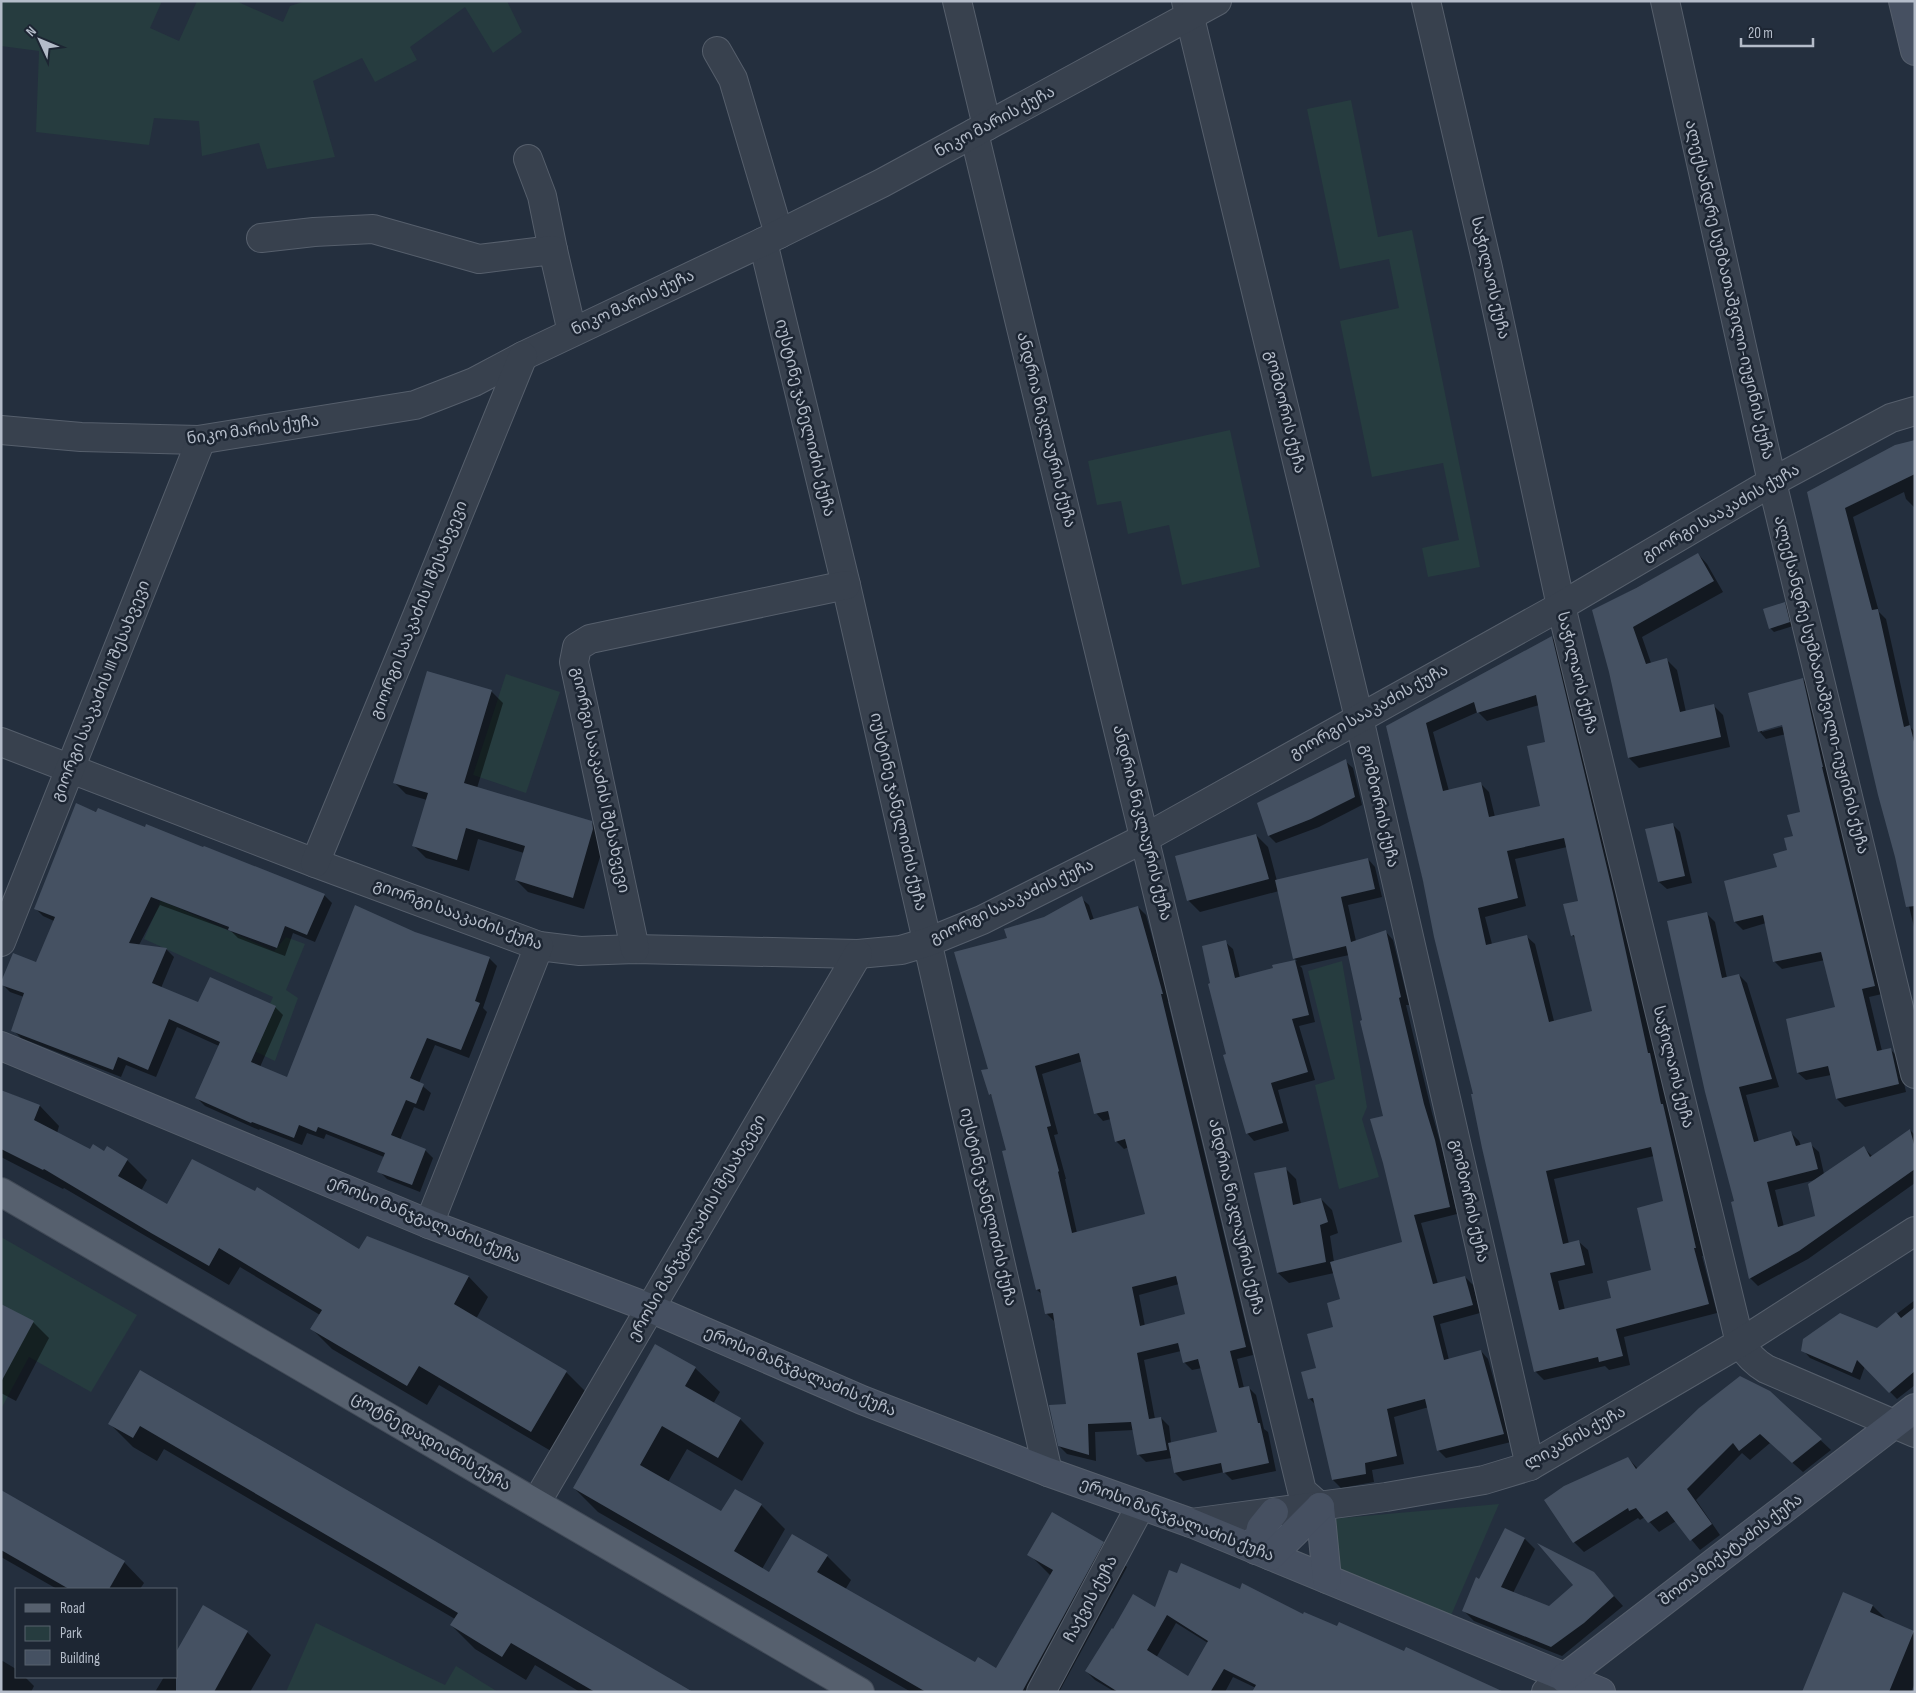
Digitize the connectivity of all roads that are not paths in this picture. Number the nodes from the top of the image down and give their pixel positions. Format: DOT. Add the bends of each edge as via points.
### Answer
graph roads {
  1 [pos="957,1"];
  2 [pos="1218,1"];
  3 [pos="1426,1"];
  4 [pos="1665,1"];
  5 [pos="1903,1"];
  6 [pos="1188,9"];
  7 [pos="717,51"];
  8 [pos="1915,51"];
  9 [pos="981,129"];
  10 [pos="528,159"];
  11 [pos="261,238"];
  12 [pos="771,238"];
  13 [pos="553,250"];
  14 [pos="572,332"];
  15 [pos="523,356"];
  16 [pos="1915,411"];
  17 [pos="1,430"];
  18 [pos="201,440"];
  19 [pos="1772,482"];
  20 [pos="846,585"];
  21 [pos="1561,606"];
  22 [pos="1358,718"];
  23 [pos="1,742"];
  24 [pos="70,768"];
  25 [pos="1145,838"];
  26 [pos="314,863"];
  27 [pos="1,942"];
  28 [pos="928,942"];
  29 [pos="539,946"];
  30 [pos="635,950"];
  31 [pos="858,954"];
  32 [pos="1,1046"];
  33 [pos="1915,1074"];
  34 [pos="1,1192"];
  35 [pos="429,1224"];
  36 [pos="1915,1231"];
  37 [pos="650,1308"];
  38 [pos="1740,1343"];
  39 [pos="1908,1422"];
  40 [pos="1530,1466"];
  41 [pos="1048,1472"];
  42 [pos="536,1503"];
  43 [pos="1141,1506"];
  44 [pos="1320,1507"];
  45 [pos="1274,1512"];
  46 [pos="1191,1523"];
  47 [pos="1263,1553"];
  48 [pos="1327,1579"];
  49 [pos="1555,1685"];
  50 [pos="860,1692"];
  51 [pos="1041,1692"];
  52 [pos="1601,1692"];
  1 -- 9 [label="street, ანდრია წიკლაურის ქუჩა"];
  2 -- 6 [label="street, ნიკო მარის ქუჩა"];
  3 -- 21 [label="street, საჭილაოს ქუჩა"];
  4 -- 19 [label="street, ალექსანდრე სუმბათაშვილი-იუჟინის ქუჩა"];
  5 -- 8 [label="street"];
  6 -- 9 [label="street, ნიკო მარის ქუჩა"];
  6 -- 22 [label="street, გომბორის ქუჩა"];
  7 -- 12 [label="street, იუსტინე ჯანელიძის ქუჩა" via="733,79"];
  9 -- 12 [label="street, ნიკო მარის ქუჩა"];
  9 -- 25 [label="street, ანდრია წიკლაურის ქუჩა"];
  10 -- 13 [label="street" via="542,196"];
  11 -- 13 [label="street" via="373,229 479,259"];
  12 -- 14 [label="street, ნიკო მარის ქუჩა"];
  12 -- 20 [label="street, იუსტინე ჯანელიძის ქუჩა"];
  13 -- 14 [label="street"];
  14 -- 15 [label="street, ნიკო მარის ქუჩა"];
  15 -- 18 [label="street, ნიკო მარის ქუჩა" via="474,382 415,405"];
  15 -- 26 [label="street, გიორგი სააკაძის II შესახვევი"];
  16 -- 19 [label="street, გიორგი სააკაძის ქუჩა" via="1892,418"];
  17 -- 18 [label="street, ნიკო მარის ქუჩა" via="81,437"];
  18 -- 24 [label="street, გიორგი სააკაძის III შესახვევი"];
  19 -- 21 [label="street, გიორგი სააკაძის ქუჩა"];
  19 -- 33 [label="street, ალექსანდრე სუმბათაშვილი-იუჟინის ქუჩა"];
  20 -- 28 [label="street, იუსტინე ჯანელიძის ქუჩა"];
  20 -- 30 [label="street, გიორგი სააკაძის I შესახვევი" via="590,639 577,647 574,662"];
  21 -- 22 [label="street, გიორგი სააკაძის ქუჩა"];
  21 -- 38 [label="street, საჭილაოს ქუჩა"];
  22 -- 25 [label="street, გიორგი სააკაძის ქუჩა"];
  22 -- 40 [label="street, გომბორის ქუჩა"];
  23 -- 24 [label="street, გიორგი სააკაძის ქუჩა"];
  24 -- 26 [label="street, გიორგი სააკაძის ქუჩა"];
  24 -- 27 [label="street, გიორგი სააკაძის III შესახვევი"];
  25 -- 28 [label="street, გიორგი სააკაძის ქუჩა" via="982,920"];
  25 -- 44 [label="street, ანდრია წიკლაურის ქუჩა" via="1302,1491"];
  26 -- 29 [label="street, გიორგი სააკაძის ქუჩა"];
  28 -- 31 [label="street, გიორგი სააკაძის ქუჩა" via="901,950"];
  28 -- 41 [label="street, იუსტინე ჯანელიძის ქუჩა"];
  29 -- 30 [label="street, გიორგი სააკაძის ქუჩა" via="580,951"];
  29 -- 35 [label="street"];
  30 -- 31 [label="street, გიორგი სააკაძის ქუჩა"];
  31 -- 37 [label="street, ეროსი მანჯგალაძის I შესახვევი"];
  32 -- 35 [label="street, ეროსი მანჯგალაძის ქუჩა"];
  34 -- 42 [label="main road, ცოტნე დადიანის ქუჩა"];
  35 -- 37 [label="street, ეროსი მანჯგალაძის ქუჩა"];
  36 -- 38 [label="street, ლიკანის ქუჩა"];
  37 -- 41 [label="street, ეროსი მანჯგალაძის ქუჩა" via="862,1400"];
  37 -- 42 [label="street, ეროსი მანჯგალაძის I შესახვევი"];
  38 -- 39 [label="street" via="1754,1362 1766,1369"];
  38 -- 40 [label="street, ლიკანის ქუჩა"];
  39 -- 49 [label="street, შოთა მიქატაძის ქუჩა"];
  40 -- 44 [label="street, ლიკანის ქუჩა" via="1484,1480"];
  41 -- 43 [label="street, ეროსი მანჯგალაძის ქუჩა"];
  42 -- 50 [label="main road, ცოტნე დადიანის ქუჩა"];
  43 -- 46 [label="street, ეროსი მანჯგალაძის ქუჩა"];
  43 -- 51 [label="street, ჩაქვის ქუჩა"];
  44 -- 45 [label="street, ლიკანის ქუჩა"];
  44 -- 47 [label="street"];
  44 -- 48 [label="street"];
  45 -- 46 [label="street, ლიკანის ქუჩა"];
  45 -- 47 [label="street" via="1261,1528"];
  46 -- 47 [label="street, ეროსი მანჯგალაძის ქუჩა"];
  47 -- 48 [label="street, ეროსი მანჯგალაძის ქუჩა"];
  48 -- 49 [label="street, ეროსი მანჯგალაძის ქუჩა"];
  49 -- 52 [label="street, ეროსი მანჯგალაძის ქუჩა"];
}
